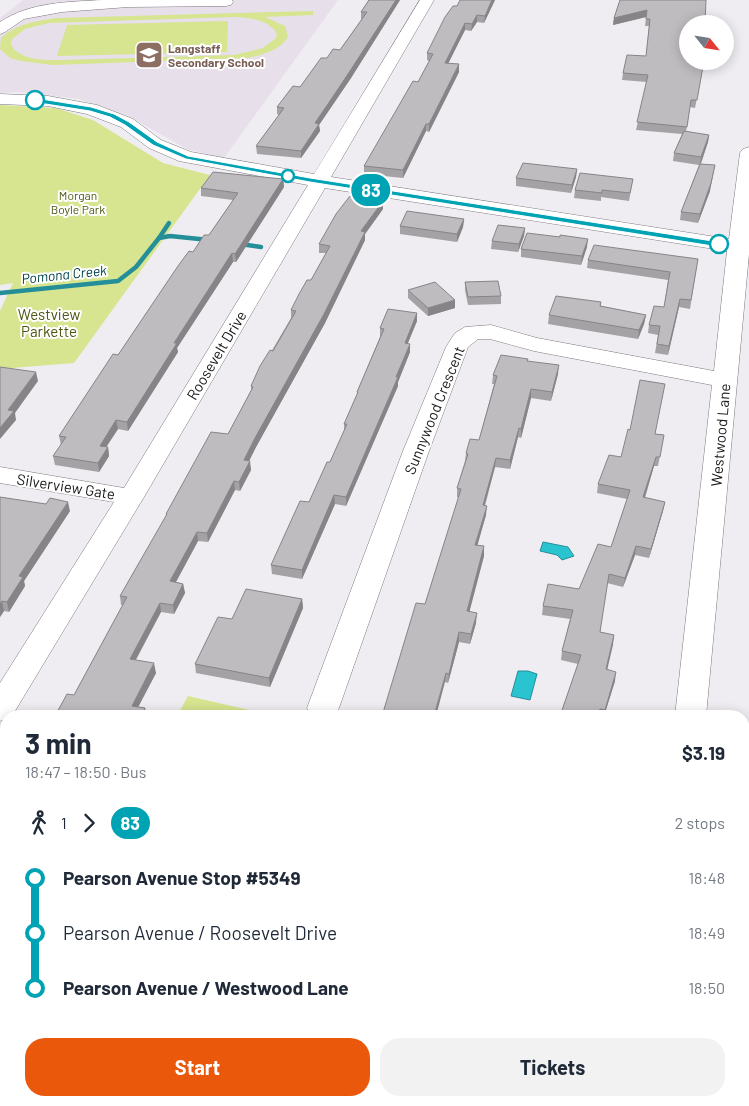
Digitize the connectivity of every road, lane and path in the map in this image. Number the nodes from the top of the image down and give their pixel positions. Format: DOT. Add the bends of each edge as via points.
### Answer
graph roads {
  1 [pos="39,0"];
  2 [pos="427,0"];
  3 [pos="135,2"];
  4 [pos="216,2"];
  5 [pos="19,16"];
  6 [pos="0,29"];
  7 [pos="0,99"];
  8 [pos="749,153"];
  9 [pos="748,178"];
  10 [pos="319,181"];
  11 [pos="743,248"];
  12 [pos="725,380"];
  13 [pos="0,475"];
  14 [pos="131,497"];
  15 [pos="0,708"];
  16 [pos="323,708"];
  17 [pos="692,710"];
  1 -- 5 [label="street"];
  2 -- 10 [label="street, Roosevelt Drive"];
  3 -- 4 [label="street"];
  3 -- 5 [label="street" via="62,7"];
  5 -- 6 [label="street"];
  7 -- 10 [label="street" via="48,101 91,109 112,116 155,144 186,157"];
  8 -- 9 [label="street, Westwood Lane"];
  9 -- 11 [label="street, Westwood Lane"];
  10 -- 11 [label="street"];
  10 -- 14 [label="street, Roosevelt Drive"];
  11 -- 12 [label="street, Westwood Lane"];
  12 -- 16 [label="street, Sunnywood Crescent" via="534,344 491,332 473,332 463,338 416,451"];
  12 -- 17 [label="street, Westwood Lane"];
  13 -- 14 [label="street, Silverview Gate"];
  14 -- 15 [label="street, Roosevelt Drive"];
}
